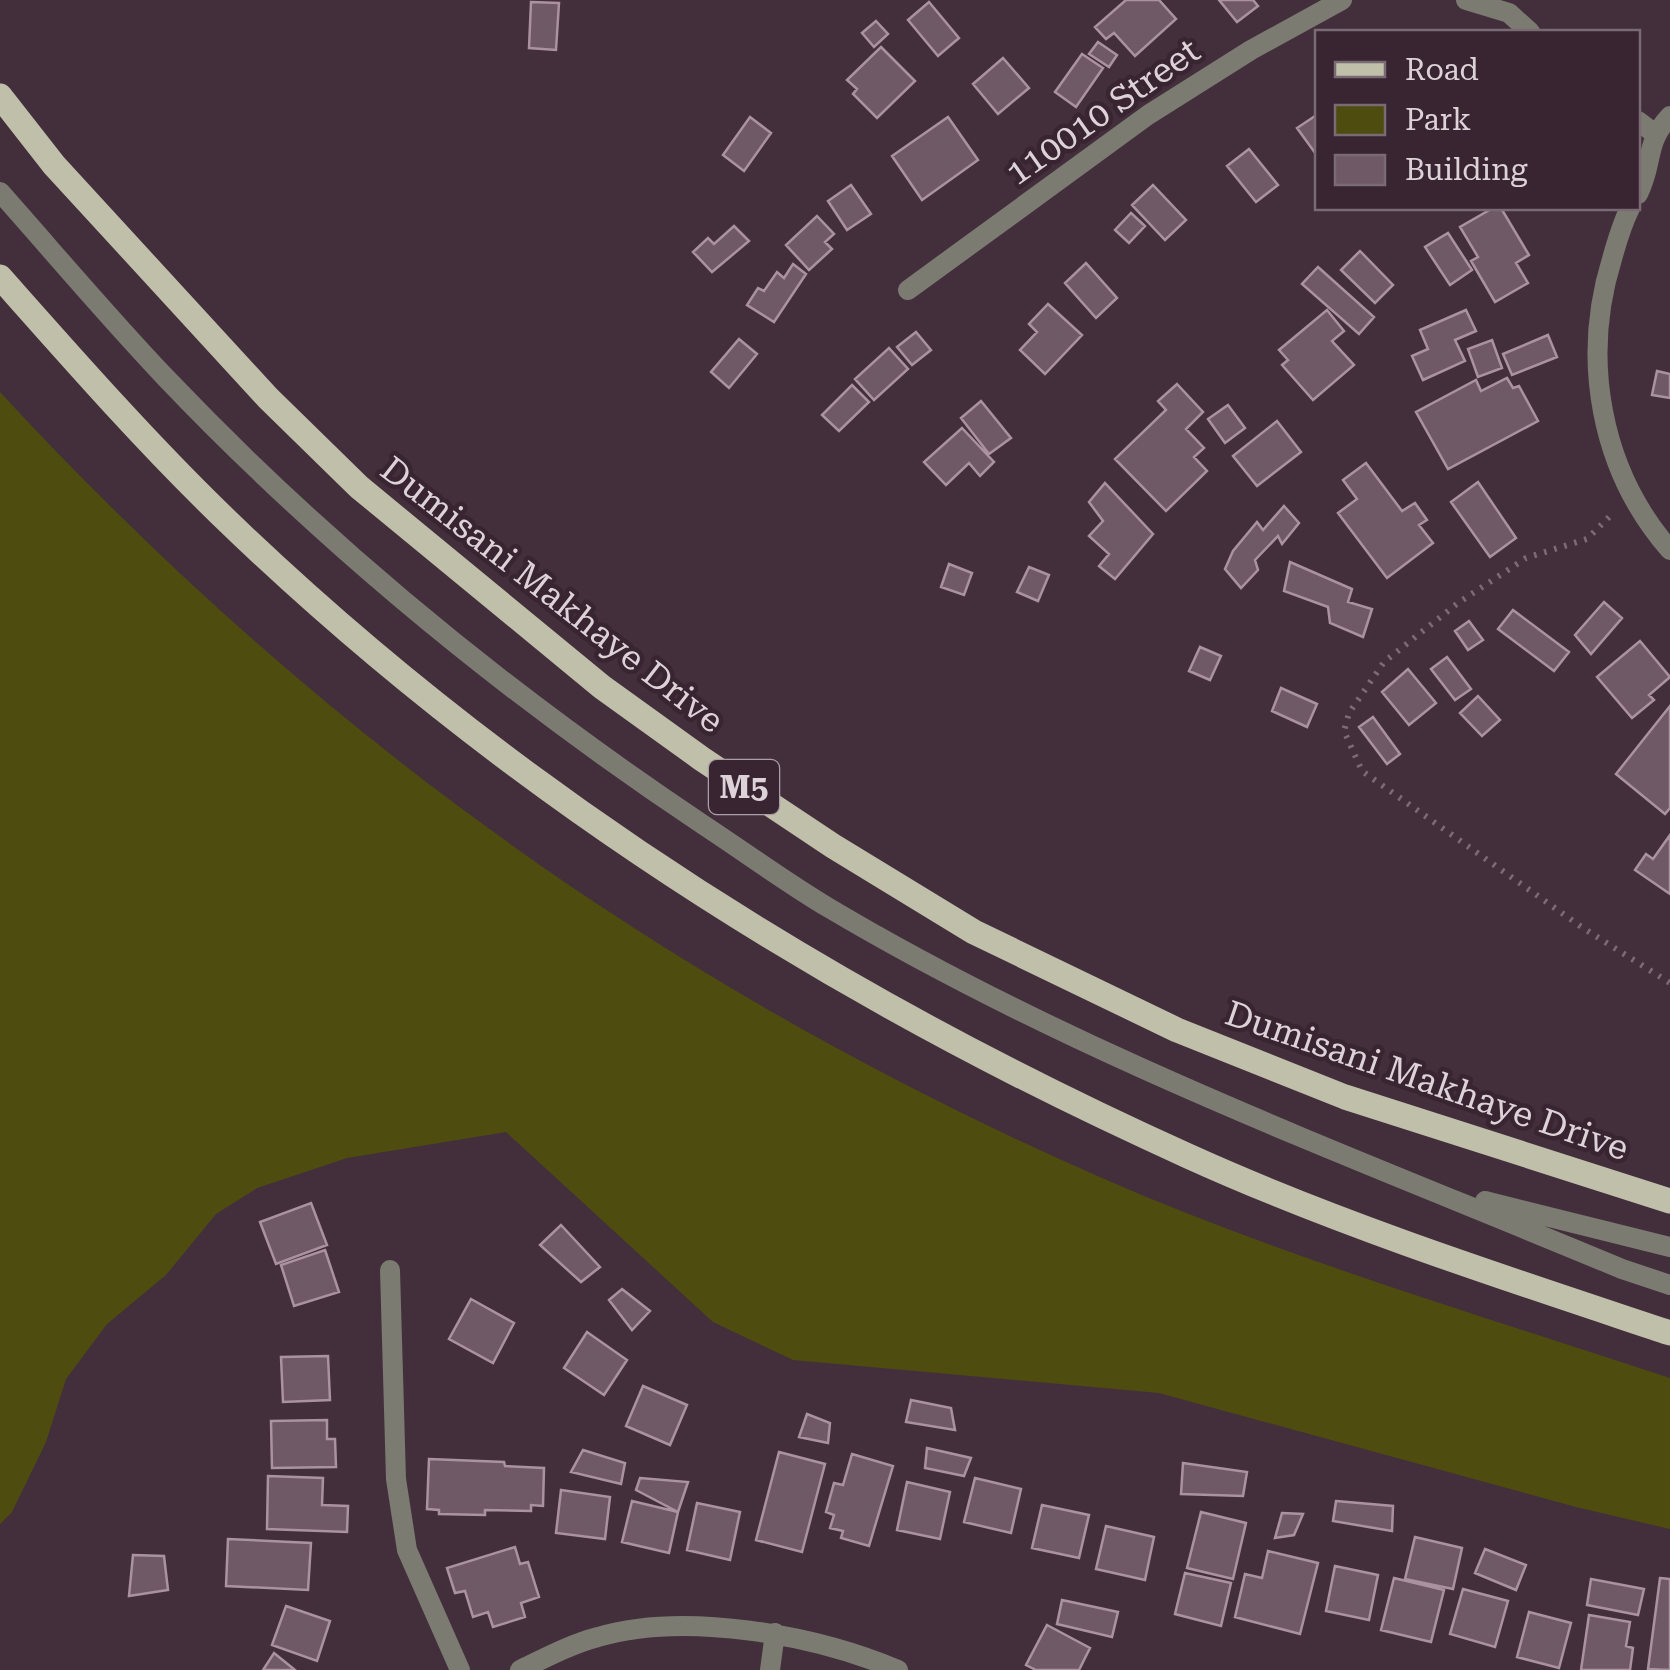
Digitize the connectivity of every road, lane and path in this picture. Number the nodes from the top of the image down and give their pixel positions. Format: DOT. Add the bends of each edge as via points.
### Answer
graph roads {
  1 [pos="1342,0"];
  2 [pos="1466,0"];
  3 [pos="1528,30"];
  4 [pos="0,96"];
  5 [pos="1670,116"];
  6 [pos="1646,127"];
  7 [pos="1640,190"];
  8 [pos="0,192"];
  9 [pos="1629,210"];
  10 [pos="0,277"];
  11 [pos="908,290"];
  12 [pos="1631,495"];
  13 [pos="1670,550"];
  14 [pos="1670,983"];
  15 [pos="1424,1186"];
  16 [pos="1670,1202"];
  17 [pos="1670,1247"];
  18 [pos="390,1270"];
  19 [pos="1670,1285"];
  20 [pos="1670,1333"];
  21 [pos="776,1633"];
  22 [pos="460,1670"];
  23 [pos="520,1670"];
  24 [pos="770,1670"];
  25 [pos="898,1670"];
  1 -- 11 [label="street, 110010 Street" via="1148,115"];
  2 -- 3 [label="street" via="1509,13"];
  4 -- 16 [label="main road, Dumisani Makhaye Drive / M5" via="54,165 358,487 602,687 833,846 974,932 1177,1030 1345,1097"];
  5 -- 6 [label="street"];
  6 -- 7 [label="street"];
  8 -- 15 [label="street" via="165,377 346,552 487,669 643,784 828,908 1102,1052"];
  9 -- 12 [label="street" via="1601,296 1596,374 1610,444"];
  10 -- 20 [label="main road" via="117,410 348,630 605,830 804,959 1005,1069 1191,1157 1317,1209"];
  12 -- 13 [label="street"];
  12 -- 14 [label="path" via="1587,539 1526,558 1384,662 1344,732 1362,770"];
  15 -- 17 [label="street"];
  15 -- 19 [label="street"];
  18 -- 22 [label="street" via="396,1479 407,1550"];
  21 -- 23 [label="street" via="665,1625 598,1636"];
  21 -- 24 [label="street"];
  21 -- 25 [label="street"];
}
